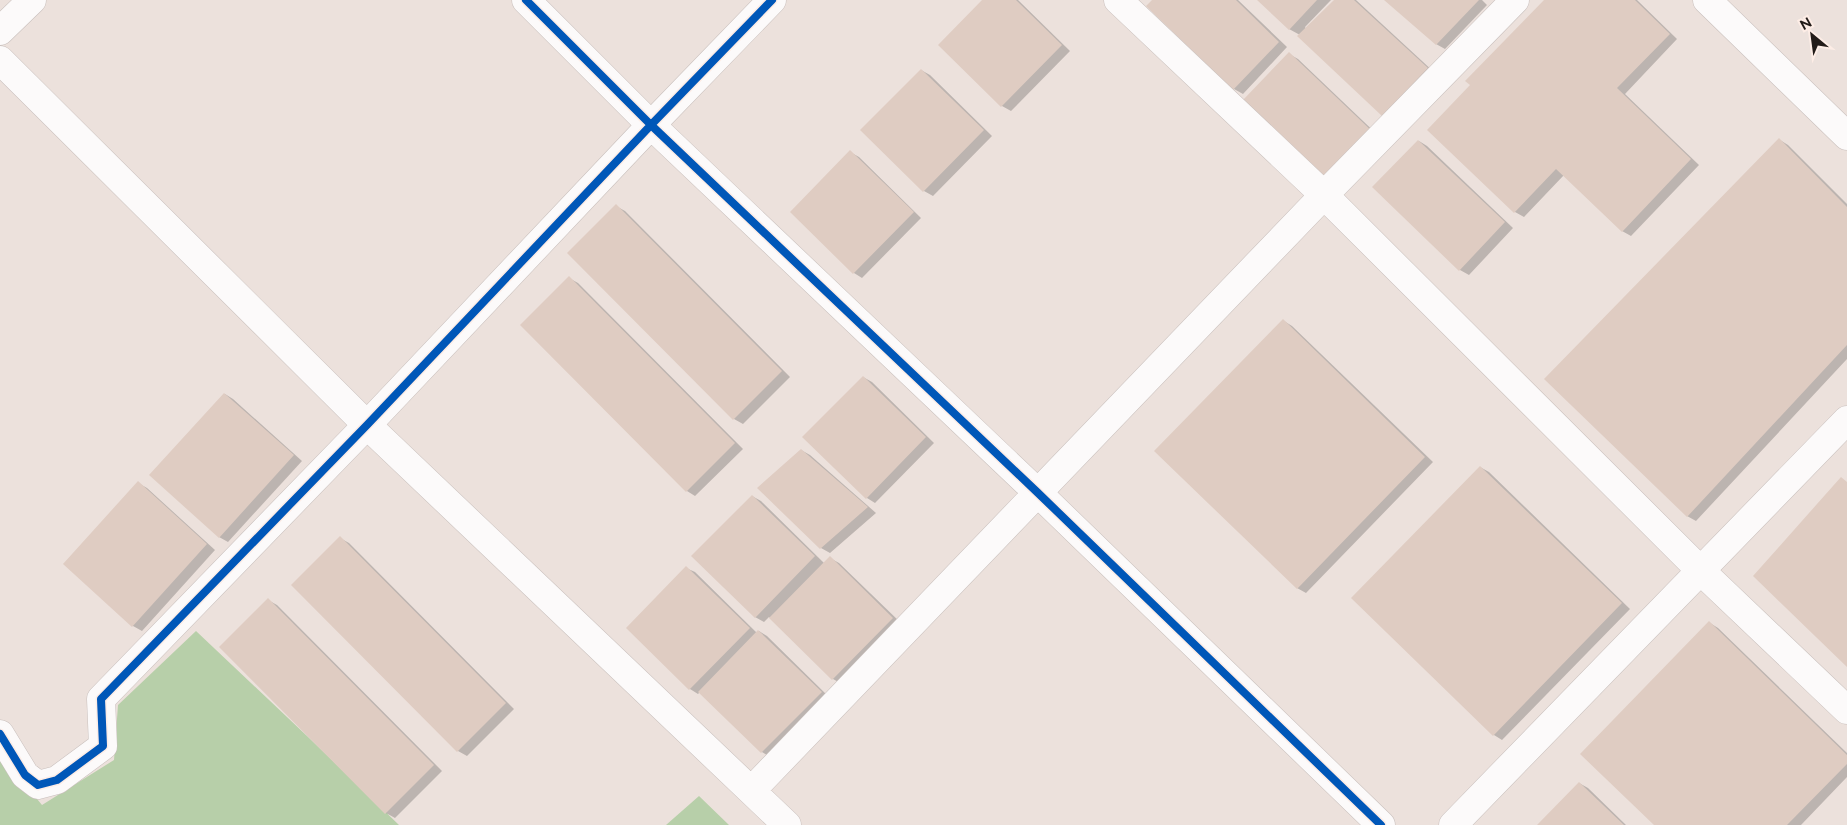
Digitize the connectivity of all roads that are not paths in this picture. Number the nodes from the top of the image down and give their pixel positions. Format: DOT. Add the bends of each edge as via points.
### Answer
graph roads {
  1 [pos="32,0"];
  2 [pos="526,0"];
  3 [pos="772,0"];
  4 [pos="1118,0"];
  5 [pos="1515,0"];
  6 [pos="1707,0"];
  7 [pos="0,31"];
  8 [pos="0,60"];
  9 [pos="651,125"];
  10 [pos="1847,136"];
  11 [pos="1324,195"];
  12 [pos="1847,420"];
  13 [pos="367,425"];
  14 [pos="1037,492"];
  15 [pos="1701,571"];
  16 [pos="1847,710"];
  17 [pos="0,734"];
  18 [pos="752,790"];
  19 [pos="788,825"];
  20 [pos="1381,825"];
  21 [pos="1453,825"];
  1 -- 7 [label="street"];
  2 -- 9 [label="street"];
  3 -- 9 [label="street"];
  4 -- 11 [label="street"];
  5 -- 11 [label="street"];
  6 -- 10 [label="street"];
  8 -- 13 [label="street"];
  9 -- 13 [label="street"];
  9 -- 14 [label="street"];
  11 -- 14 [label="street"];
  11 -- 15 [label="street"];
  12 -- 15 [label="street"];
  13 -- 17 [label="street" via="101,700 103,746 57,780 38,785 26,775"];
  13 -- 18 [label="street"];
  14 -- 18 [label="street"];
  14 -- 20 [label="street"];
  15 -- 16 [label="street"];
  15 -- 21 [label="street"];
  18 -- 19 [label="street"];
}
